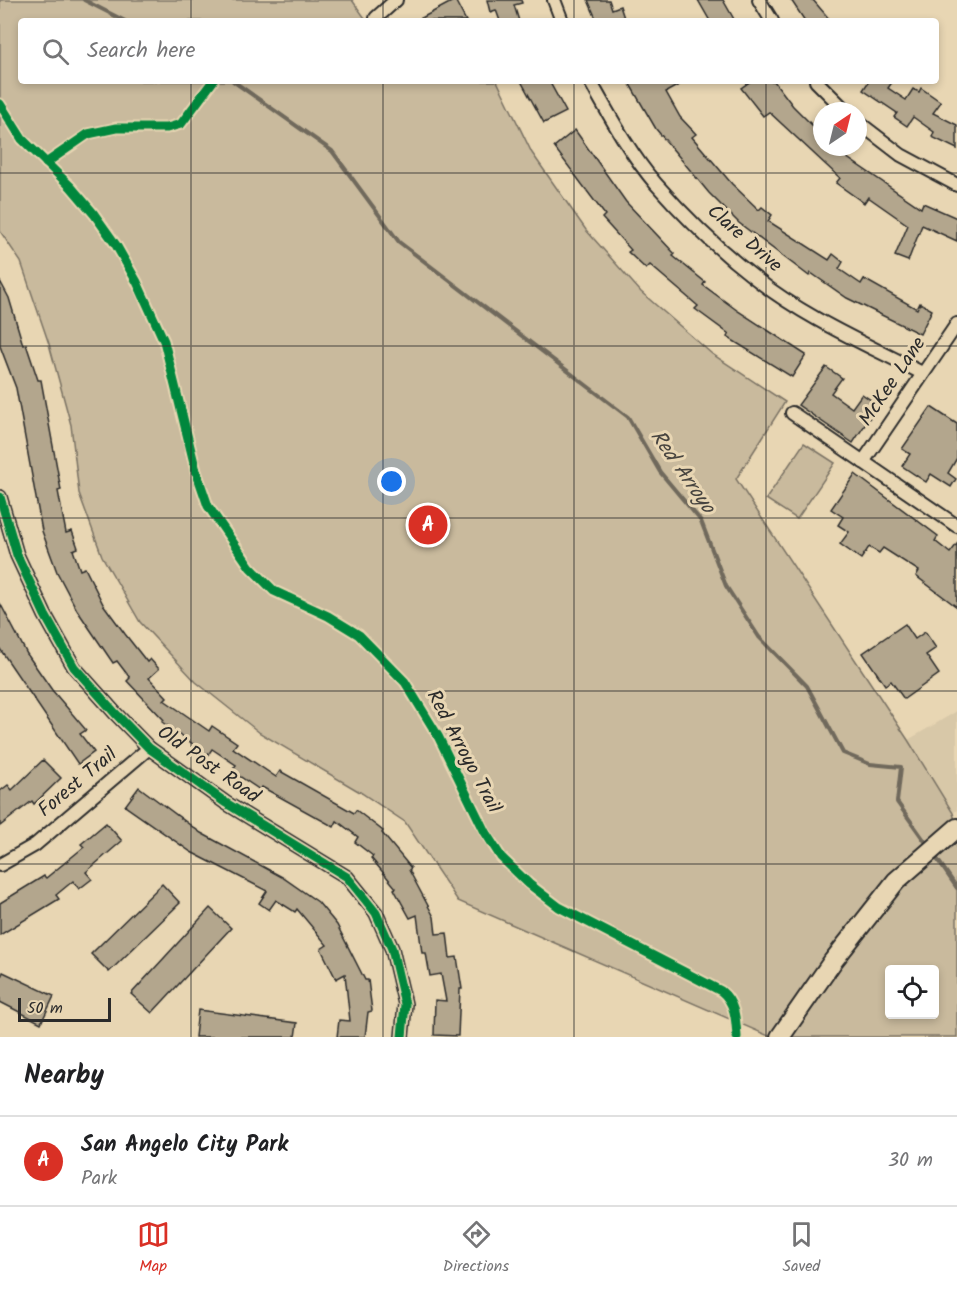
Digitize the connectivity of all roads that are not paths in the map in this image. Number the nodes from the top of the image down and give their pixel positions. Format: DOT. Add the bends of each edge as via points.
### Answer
graph roads {
  1 [pos="396,0"];
  2 [pos="554,0"];
  3 [pos="759,0"];
  4 [pos="376,18"];
  5 [pos="561,18"];
  6 [pos="770,18"];
  7 [pos="592,84"];
  8 [pos="819,84"];
  9 [pos="837,102"];
  10 [pos="867,129"];
  11 [pos="957,184"];
  12 [pos="957,324"];
  13 [pos="922,373"];
  14 [pos="792,413"];
  15 [pos="863,462"];
  16 [pos="0,497"];
  17 [pos="957,526"];
  18 [pos="149,748"];
  19 [pos="957,828"];
  20 [pos="0,865"];
  21 [pos="402,1037"];
  22 [pos="780,1037"];
  1 -- 4 [label="street"];
  2 -- 5 [label="street"];
  3 -- 6 [label="street"];
  7 -- 13 [label="street, Clare Drive" via="655,183 757,280 822,321"];
  8 -- 9 [label="street"];
  10 -- 11 [label="street" via="901,155"];
  12 -- 13 [label="street, McKee Lane"];
  13 -- 15 [label="street, McKee Lane"];
  14 -- 15 [label="street"];
  15 -- 17 [label="street"];
  16 -- 18 [label="street, Old Post Road" via="17,555 74,668"];
  18 -- 20 [label="street, Forest Trail" via="35,845"];
  18 -- 21 [label="street, Old Post Road" via="226,803 347,877 376,913 392,949 405,1004"];
  19 -- 22 [label="street" via="896,881"];
}
